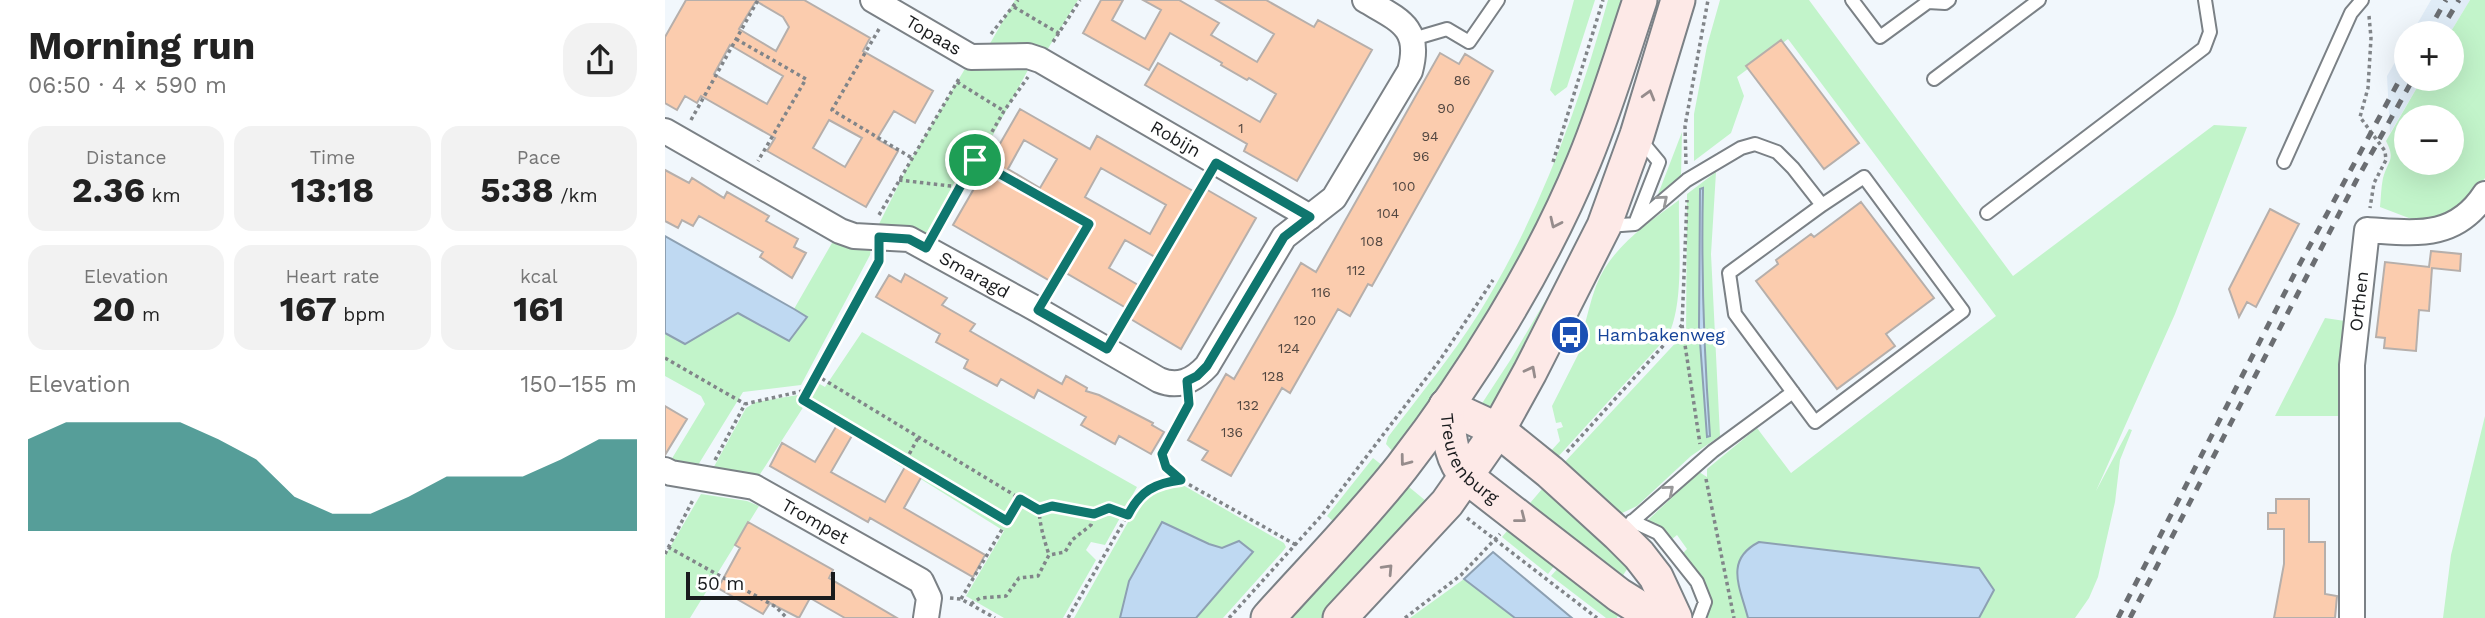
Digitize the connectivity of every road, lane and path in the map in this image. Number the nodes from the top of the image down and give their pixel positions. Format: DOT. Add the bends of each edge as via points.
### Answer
graph roads {
  1 [pos="758,0"];
  2 [pos="1018,0"];
  3 [pos="1080,0"];
  4 [pos="1365,0"];
  5 [pos="1497,0"];
  6 [pos="1603,0"];
  7 [pos="1640,0"];
  8 [pos="1678,0"];
  9 [pos="1708,0"];
  10 [pos="1853,0"];
  11 [pos="1949,0"];
  12 [pos="2039,0"];
  13 [pos="2205,0"];
  14 [pos="2362,0"];
  15 [pos="881,5"];
  16 [pos="1014,7"];
  17 [pos="2368,13"];
  18 [pos="1060,34"];
  19 [pos="1413,38"];
  20 [pos="736,39"];
  21 [pos="971,57"];
  22 [pos="1040,60"];
  23 [pos="1934,79"];
  24 [pos="957,82"];
  25 [pos="1004,111"];
  26 [pos="672,136"];
  27 [pos="912,158"];
  28 [pos="975,160"];
  29 [pos="1553,162"];
  30 [pos="2284,162"];
  31 [pos="1216,163"];
  32 [pos="748,178"];
  33 [pos="899,180"];
  34 [pos="1687,180"];
  35 [pos="959,187"];
  36 [pos="2485,194"];
  37 [pos="1822,205"];
  38 [pos="1987,213"];
  39 [pos="1310,217"];
  40 [pos="1620,225"];
  41 [pos="2367,230"];
  42 [pos="879,237"];
  43 [pos="926,248"];
  44 [pos="1499,271"];
  45 [pos="1038,310"];
  46 [pos="1682,325"];
  47 [pos="1107,349"];
  48 [pos="665,358"];
  49 [pos="816,375"];
  50 [pos="1187,381"];
  51 [pos="807,390"];
  52 [pos="1793,392"];
  53 [pos="745,404"];
  54 [pos="1446,406"];
  55 [pos="1498,430"];
  56 [pos="918,439"];
  57 [pos="1374,447"];
  58 [pos="906,460"];
  59 [pos="1702,462"];
  60 [pos="1401,468"];
  61 [pos="665,470"];
  62 [pos="1550,472"];
  63 [pos="705,479"];
  64 [pos="1181,480"];
  65 [pos="1457,490"];
  66 [pos="1020,499"];
  67 [pos="1039,510"];
  68 [pos="1094,514"];
  69 [pos="1517,514"];
  70 [pos="1128,515"];
  71 [pos="1007,521"];
  72 [pos="1625,528"];
  73 [pos="1495,539"];
  74 [pos="1296,545"];
  75 [pos="669,547"];
  76 [pos="665,554"];
  77 [pos="1049,555"];
  78 [pos="961,599"];
  79 [pos="971,604"];
  80 [pos="927,608"];
  81 [pos="787,618"];
  82 [pos="995,618"];
  83 [pos="1068,618"];
  84 [pos="1229,618"];
  85 [pos="1268,618"];
  86 [pos="1341,618"];
  87 [pos="1405,618"];
  88 [pos="1597,618"];
  89 [pos="1655,618"];
  90 [pos="1675,618"];
  91 [pos="1699,618"];
  92 [pos="1734,618"];
  93 [pos="2353,618"];
  1 -- 20 [label="path"];
  2 -- 16 [label="path"];
  3 -- 18 [label="path"];
  4 -- 19 [label="street" via="1405,26"];
  5 -- 19 [label="lane" via="1469,42 1447,29"];
  6 -- 29 [label="path"];
  7 -- 54 [label="main road, one-way" via="1584,161 1553,229"];
  40 -- 8 [label="main road, one-way" via="1637,135"];
  9 -- 34 [label="path" via="1685,127"];
  10 -- 11 [label="lane" via="1881,37 1928,2 1945,4"];
  12 -- 23 [label="lane"];
  13 -- 38 [label="lane" via="2210,32 2204,48"];
  14 -- 30 [label="lane" via="2351,13"];
  15 -- 21 [label="street, Topaas"];
  15 -- 27 [label="path" via="832,110"];
  16 -- 18 [label="path"];
  16 -- 21 [label="path"];
  17 -- 41 [label="path" via="2368,88 2360,117 2386,158 2371,195"];
  18 -- 22 [label="path"];
  19 -- 39 [label="street" via="1410,71 1334,198"];
  20 -- 26 [label="path"];
  20 -- 32 [label="path" via="807,79"];
  21 -- 22 [label="street, Topaas"];
  21 -- 24 [label="path"];
  22 -- 25 [label="path"];
  22 -- 31 [label="street, Robijn"];
  24 -- 25 [label="path"];
  24 -- 27 [label="path"];
  25 -- 28 [label="path"];
  26 -- 32 [label="street, Smaragd"];
  27 -- 33 [label="path"];
  28 -- 35 [label="path"];
  28 -- 45 [label="path" via="1089,224"];
  31 -- 39 [label="street, Robijn"];
  31 -- 47 [label="path"];
  32 -- 42 [label="street, Smaragd" via="840,231"];
  33 -- 35 [label="path"];
  33 -- 42 [label="path" via="878,217"];
  34 -- 37 [label="lane" via="1755,144 1777,152"];
  40 -- 34 [label="lane, one-way"];
  34 -- 46 [label="path"];
  35 -- 43 [label="path"];
  36 -- 41 [label="street" via="2478,205 2443,229 2421,234"];
  37 -- 52 [label="lane" via="1729,273 1735,314"];
  37 -- 52 [label="lane" via="1864,177 1962,311 1815,422"];
  39 -- 50 [label="street" via="1284,237 1207,366"];
  55 -- 40 [label="main road, one-way"];
  41 -- 93 [label="street, Orthen" via="2353,365"];
  42 -- 43 [label="street, Smaragd" via="909,239"];
  42 -- 49 [label="path" via="879,261"];
  43 -- 45 [label="street, Smaragd"];
  44 -- 57 [label="path"];
  45 -- 47 [label="street, Smaragd"];
  46 -- 59 [label="path"];
  46 -- 62 [label="path"];
  47 -- 50 [label="street, Smaragd" via="1170,384"];
  48 -- 53 [label="path"];
  49 -- 51 [label="path"];
  49 -- 56 [label="path"];
  50 -- 64 [label="path" via="1189,404 1162,454 1166,467"];
  51 -- 53 [label="path"];
  51 -- 58 [label="path" via="803,400"];
  52 -- 59 [label="lane"];
  53 -- 63 [label="path"];
  54 -- 55 [label="main road, Treurenburg"];
  54 -- 60 [label="main road, one-way"];
  54 -- 65 [label="main road, Treurenburg" via="1451,452 1458,468"];
  55 -- 62 [label="main road, Treurenburg"];
  55 -- 65 [label="main road"];
  56 -- 58 [label="path"];
  56 -- 66 [label="path"];
  57 -- 60 [label="path"];
  57 -- 74 [label="path"];
  58 -- 71 [label="path"];
  72 -- 59 [label="lane, one-way"];
  59 -- 92 [label="path"];
  60 -- 85 [label="main road"];
  61 -- 63 [label="street, Trompet"];
  62 -- 72 [label="main road, Treurenburg"];
  63 -- 75 [label="path"];
  63 -- 80 [label="street, Trompet" via="754,486 921,581"];
  64 -- 70 [label="path" via="1149,488"];
  64 -- 74 [label="path"];
  65 -- 69 [label="main road, Treurenburg"];
  65 -- 73 [label="path, Treurenburg"];
  86 -- 65 [label="main road, one-way"];
  66 -- 67 [label="path"];
  66 -- 71 [label="path"];
  67 -- 68 [label="path" via="1052,506"];
  67 -- 77 [label="path" via="1041,536"];
  68 -- 70 [label="path" via="1106,508"];
  68 -- 77 [label="path" via="1091,525 1067,550"];
  69 -- 73 [label="path"];
  69 -- 89 [label="main road, Treurenburg, one-way"];
  70 -- 83 [label="path"];
  71 -- 78 [label="path"];
  72 -- 90 [label="main road, Treurenburg"];
  72 -- 91 [label="lane" via="1658,533 1697,582 1705,602"];
  73 -- 87 [label="path" via="1461,575"];
  73 -- 88 [label="path, Treurenburg"];
  74 -- 84 [label="path"];
  75 -- 76 [label="path"];
  75 -- 81 [label="path" via="776,607"];
  77 -- 79 [label="path" via="1038,576 1020,578 1006,596 980,598"];
  78 -- 79 [label="path"];
  78 -- 80 [label="path"];
  79 -- 82 [label="path"];
}
